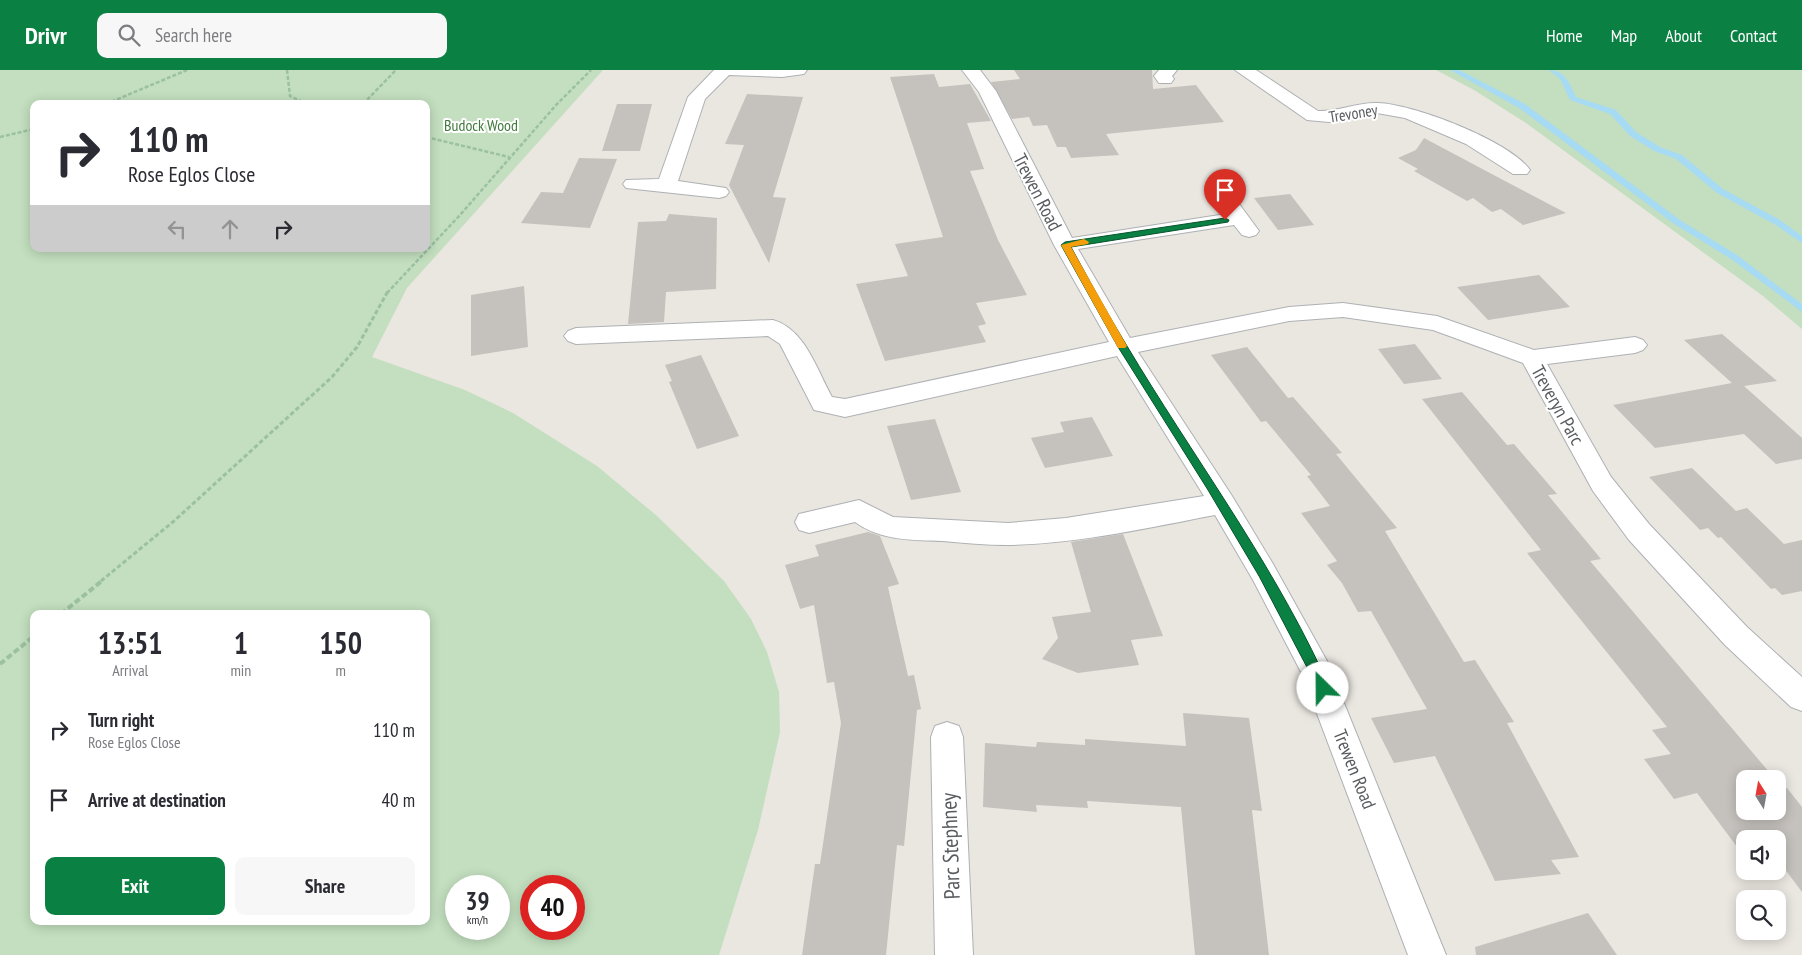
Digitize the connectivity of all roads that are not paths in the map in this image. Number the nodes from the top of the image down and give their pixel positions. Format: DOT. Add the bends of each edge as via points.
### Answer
graph roads {
  1 [pos="724,70"];
  2 [pos="798,70"];
  3 [pos="971,70"];
  4 [pos="1244,70"];
  5 [pos="1520,170"];
  6 [pos="633,184"];
  7 [pos="667,185"];
  8 [pos="719,192"];
  9 [pos="1222,194"];
  10 [pos="1065,245"];
  11 [pos="576,336"];
  12 [pos="1635,345"];
  13 [pos="1123,347"];
  14 [pos="1532,358"];
  15 [pos="1222,503"];
  16 [pos="809,522"];
  17 [pos="1802,697"];
  18 [pos="947,737"];
  19 [pos="954,955"];
  20 [pos="1427,955"];
  1 -- 2 [label="street"];
  1 -- 7 [label="street" via="697,97"];
  3 -- 10 [label="street, Trewen Road" via="987,91"];
  4 -- 5 [label="street, Trevoney" via="1312,116 1322,118 1373,108 1410,112 1454,131"];
  6 -- 7 [label="street"];
  7 -- 8 [label="street"];
  9 -- 10 [label="street" via="1245,225"];
  10 -- 13 [label="street, Trewen Road"];
  11 -- 13 [label="street, Treveryn Parc" via="773,328 789,339 822,404 845,408"];
  12 -- 14 [label="street"];
  13 -- 14 [label="street, Treveryn Parc" via="1289,314 1343,310 1437,323"];
  13 -- 15 [label="street, Trewen Road"];
  14 -- 17 [label="street, Treveryn Parc" via="1602,484 1639,532 1736,636"];
  15 -- 16 [label="street" via="1085,526 1008,534 892,528 859,511"];
  15 -- 20 [label="street, Trewen Road" via="1316,671"];
  18 -- 19 [label="street, Parc Stephney"];
}
